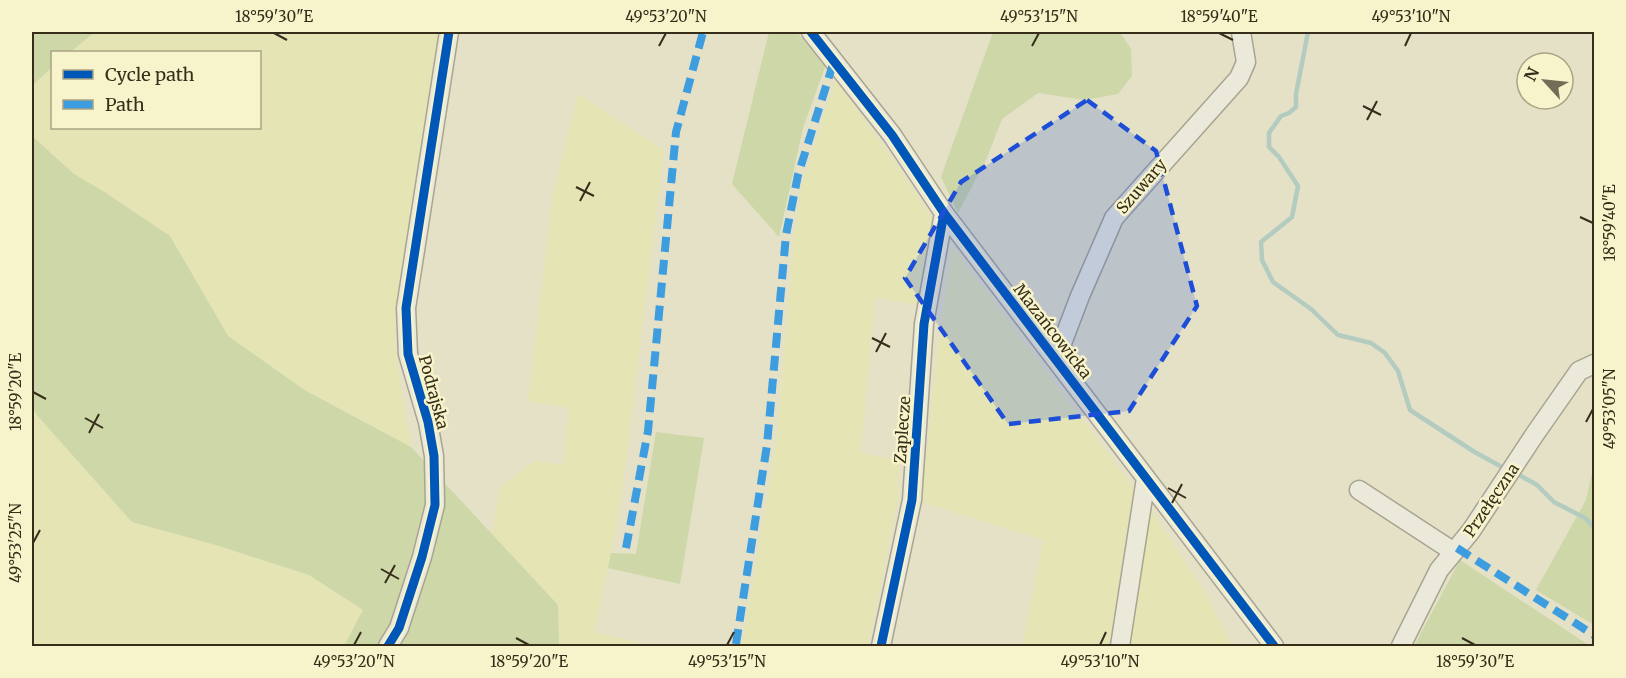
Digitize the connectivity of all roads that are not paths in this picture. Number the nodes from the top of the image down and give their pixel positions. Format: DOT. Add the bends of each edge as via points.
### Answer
graph roads {
  1 [pos="449,32"];
  2 [pos="811,32"];
  3 [pos="1241,32"];
  4 [pos="944,213"];
  5 [pos="1056,359"];
  6 [pos="1594,364"];
  7 [pos="1146,478"];
  8 [pos="1359,490"];
  9 [pos="1454,552"];
  10 [pos="388,646"];
  11 [pos="881,646"];
  12 [pos="1120,646"];
  13 [pos="1274,646"];
  14 [pos="1401,646"];
  1 -- 10 [label="street, Podrajska" via="406,308 408,354 434,456 435,505 406,608"];
  2 -- 4 [label="street, Mazańcowicka" via="892,135"];
  3 -- 5 [label="street, Szuwary" via="1246,62 1239,78 1114,218"];
  4 -- 5 [label="street, Mazańcowicka"];
  4 -- 11 [label="street, Zaplecze" via="924,324 912,500"];
  5 -- 7 [label="street, Mazańcowicka"];
  6 -- 9 [label="street, Przełęczna" via="1579,371"];
  7 -- 12 [label="street"];
  7 -- 13 [label="street, Mazańcowicka"];
  8 -- 9 [label="street"];
  9 -- 14 [label="street, Przełęczna" via="1439,570"];
}
